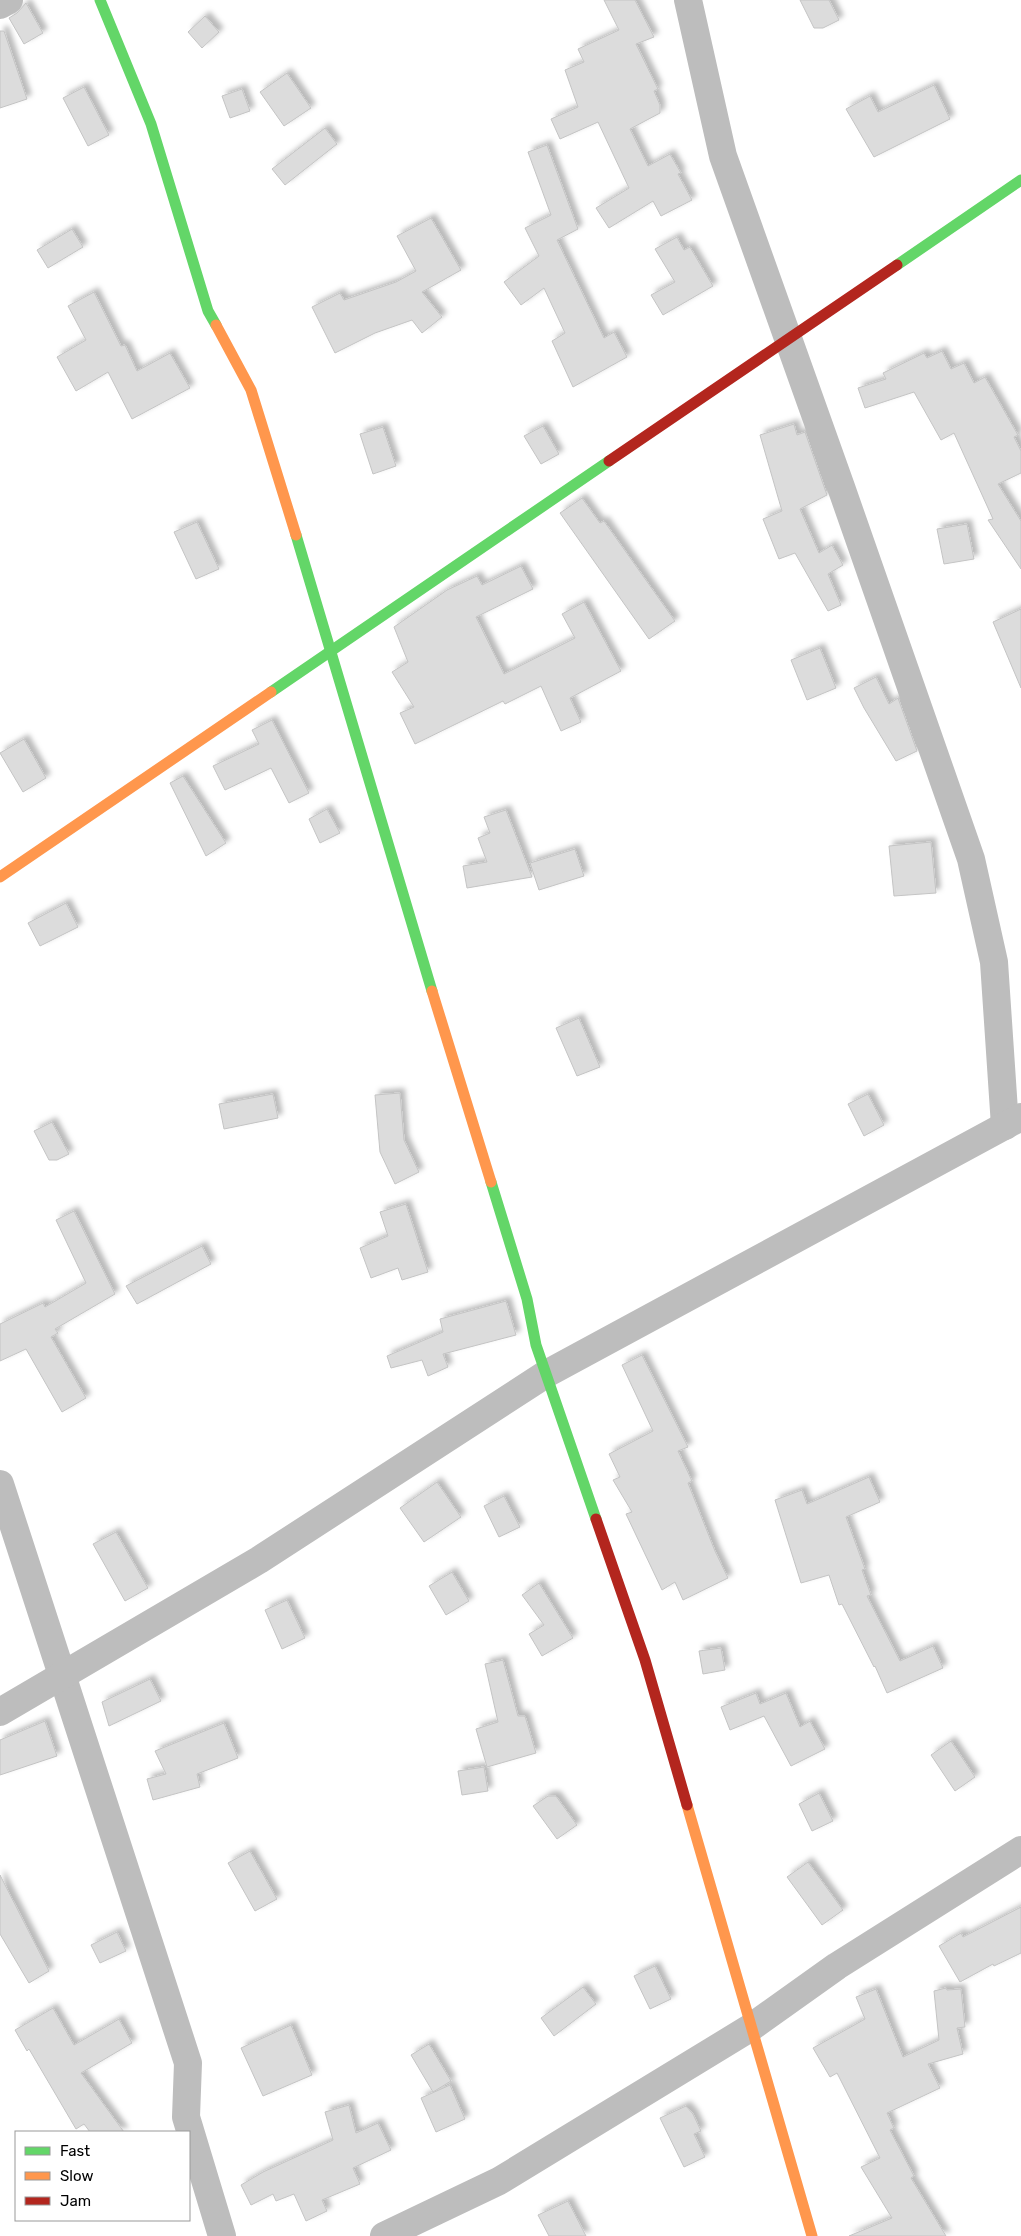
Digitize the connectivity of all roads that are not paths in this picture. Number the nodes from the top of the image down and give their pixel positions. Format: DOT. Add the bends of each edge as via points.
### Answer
graph roads {
  1 [pos="9,0"];
  2 [pos="100,0"];
  3 [pos="688,0"];
  4 [pos="0,5"];
  5 [pos="1021,180"];
  6 [pos="788,338"];
  7 [pos="331,652"];
  8 [pos="0,877"];
  9 [pos="1013,1122"];
  10 [pos="546,1374"];
  11 [pos="0,1484"];
  12 [pos="63,1674"];
  13 [pos="0,1712"];
  14 [pos="1021,1850"];
  15 [pos="750,2028"];
  16 [pos="222,2236"];
  17 [pos="384,2236"];
  18 [pos="812,2236"];
  1 -- 4 [label="street"];
  2 -- 7 [label="street" via="151,124 208,311 251,390"];
  3 -- 6 [label="street" via="723,156"];
  5 -- 6 [label="street"];
  6 -- 7 [label="street"];
  6 -- 9 [label="street" via="971,859 994,962"];
  7 -- 8 [label="street"];
  7 -- 10 [label="street" via="527,1300"];
  9 -- 10 [label="street"];
  10 -- 12 [label="street" via="259,1560"];
  10 -- 15 [label="street" via="645,1660"];
  11 -- 12 [label="street"];
  12 -- 13 [label="street"];
  12 -- 16 [label="street" via="188,2063 186,2116"];
  14 -- 15 [label="street" via="837,1966"];
  15 -- 17 [label="street" via="500,2181"];
  15 -- 18 [label="street"];
}
